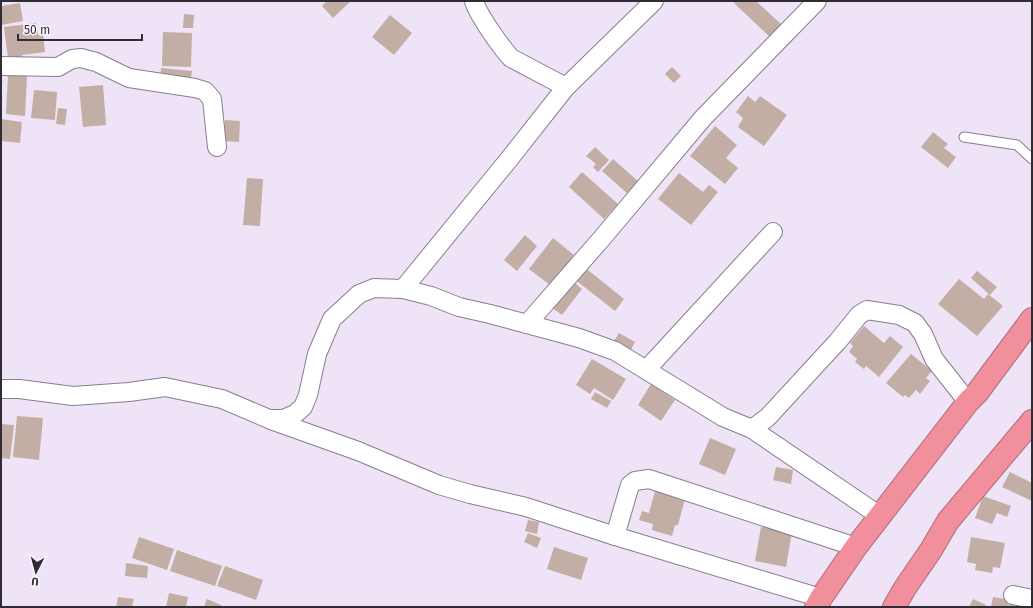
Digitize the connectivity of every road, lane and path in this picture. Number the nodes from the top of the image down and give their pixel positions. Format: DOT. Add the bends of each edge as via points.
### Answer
graph roads {
  1 [pos="474,1"];
  2 [pos="654,1"];
  3 [pos="817,1"];
  4 [pos="1,66"];
  5 [pos="566,87"];
  6 [pos="964,137"];
  7 [pos="217,147"];
  8 [pos="1032,160"];
  9 [pos="773,232"];
  10 [pos="403,289"];
  11 [pos="1032,319"];
  12 [pos="527,324"];
  13 [pos="646,370"];
  14 [pos="1,389"];
  15 [pos="968,402"];
  16 [pos="268,420"];
  17 [pos="1031,425"];
  18 [pos="752,429"];
  19 [pos="880,516"];
  20 [pos="615,536"];
  21 [pos="856,547"];
  22 [pos="1013,595"];
  23 [pos="1032,599"];
  24 [pos="819,602"];
  25 [pos="894,607"];
  1 -- 5 [label="street" via="511,58"];
  2 -- 5 [label="street"];
  3 -- 12 [label="street" via="703,118"];
  4 -- 7 [label="street" via="58,66 72,59 81,58 96,62 129,78 205,91 212,99"];
  5 -- 10 [label="street"];
  6 -- 8 [label="lane" via="1017,145"];
  9 -- 13 [label="street"];
  10 -- 12 [label="street" via="459,307"];
  10 -- 16 [label="street" via="374,288 359,294 340,310 332,319 317,354 303,406 295,414 282,419"];
  11 -- 15 [label="highway"];
  12 -- 13 [label="street" via="592,342 615,351"];
  13 -- 18 [label="street" via="723,417"];
  14 -- 16 [label="street" via="73,396 165,387 222,398"];
  15 -- 18 [label="street" via="934,358 923,334 915,324 899,316 867,310 859,315 768,417"];
  15 -- 19 [label="highway"];
  16 -- 20 [label="street" via="358,451 439,485 526,507"];
  17 -- 25 [label="highway" via="948,521"];
  18 -- 19 [label="street"];
  19 -- 21 [label="highway"];
  20 -- 21 [label="street" via="630,485 635,481 649,479"];
  20 -- 24 [label="street"];
  21 -- 24 [label="highway"];
  22 -- 23 [label="street"];
}
